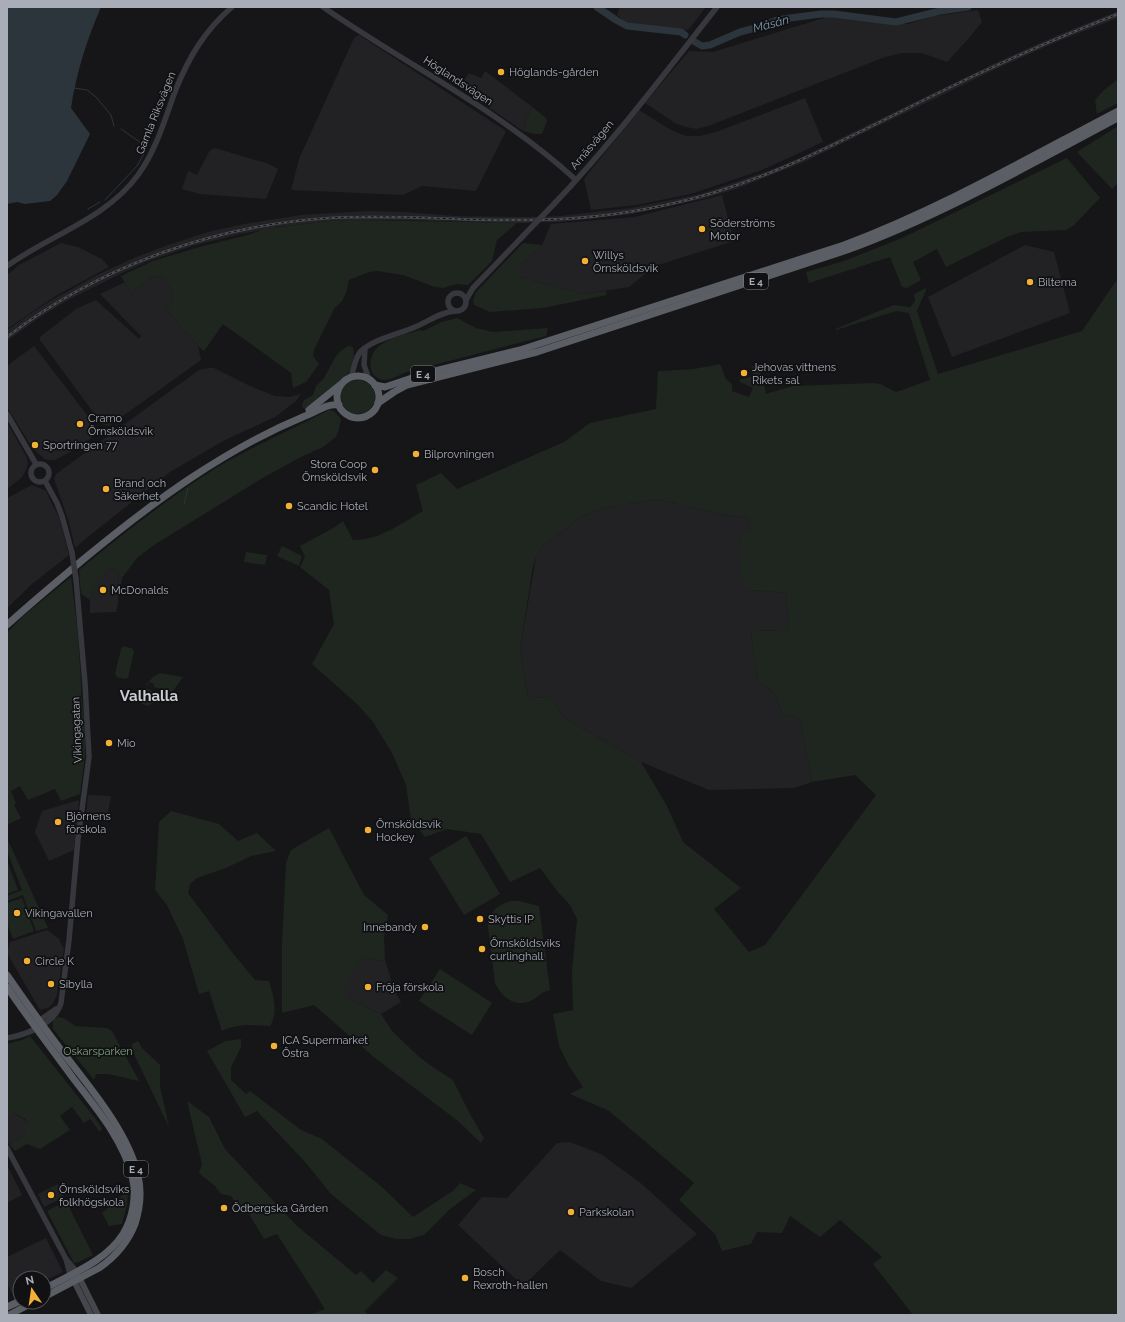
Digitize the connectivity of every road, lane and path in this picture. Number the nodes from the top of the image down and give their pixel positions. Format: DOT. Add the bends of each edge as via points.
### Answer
graph roads {
  1 [pos="232,7"];
  2 [pos="323,7"];
  3 [pos="717,7"];
  4 [pos="1118,111"];
  5 [pos="1118,118"];
  6 [pos="576,180"];
  7 [pos="7,266"];
  8 [pos="473,288"];
  9 [pos="459,293"];
  10 [pos="466,300"];
  11 [pos="447,301"];
  12 [pos="455,311"];
  13 [pos="440,314"];
  14 [pos="365,348"];
  15 [pos="351,377"];
  16 [pos="369,379"];
  17 [pos="343,383"];
  18 [pos="375,385"];
  19 [pos="378,403"];
  20 [pos="339,405"];
  21 [pos="7,414"];
  22 [pos="294,420"];
  23 [pos="36,464"];
  24 [pos="45,481"];
  25 [pos="7,625"];
  26 [pos="7,976"];
  27 [pos="7,987"];
  28 [pos="38,1025"];
  29 [pos="7,1038"];
  30 [pos="7,1148"];
  31 [pos="74,1272"];
  32 [pos="77,1280"];
  33 [pos="52,1284"];
  34 [pos="52,1293"];
  35 [pos="18,1310"];
  36 [pos="8,1315"];
  37 [pos="91,1315"];
  38 [pos="98,1315"];
  1 -- 7 [label="street, Gamla Riksvägen" via="214,24 196,47 147,161 130,185 104,209"];
  2 -- 6 [label="street, Höglandsvägen" via="518,132"];
  3 -- 6 [label="street, Arnäsvägen"];
  4 -- 18 [label="highway, E 4" via="939,205 844,245 520,350 427,373 385,387"];
  5 -- 19 [label="highway, E 4" via="941,211 879,239 537,352 411,384"];
  6 -- 8 [label="street, Arnäsvägen, bridge"];
  8 -- 9 [label="street, Arnäsvägen"];
  8 -- 10 [label="street, Arnäsvägen"];
  9 -- 10 [label="street" via="463,294"];
  9 -- 11 [label="street" via="450,295"];
  10 -- 12 [label="street" via="463,309"];
  11 -- 12 [label="street" via="449,307"];
  11 -- 13 [label="street"];
  12 -- 13 [label="street"];
  13 -- 14 [label="street"];
  14 -- 15 [label="street" via="359,354"];
  14 -- 16 [label="street" via="364,366"];
  15 -- 16 [label="highway"];
  15 -- 17 [label="highway"];
  16 -- 18 [label="highway"];
  17 -- 20 [label="highway" via="338,393"];
  17 -- 22 [label="highway"];
  18 -- 19 [label="highway"];
  19 -- 20 [label="highway" via="374,411 361,418 348,416"];
  20 -- 22 [label="highway" via="327,405"];
  21 -- 23 [label="street"];
  22 -- 25 [label="highway" via="233,450 165,495"];
  23 -- 24 [label="street" via="43,464 48,468 49,475"];
  23 -- 24 [label="street" via="31,470 31,476 36,481"];
  24 -- 28 [label="street, Vikingagatan, bridge" via="58,504 72,553 85,683 89,757 60,1007"];
  26 -- 28 [label="highway, E 4"];
  27 -- 28 [label="highway, E 4"];
  28 -- 29 [label="street" via="28,1033"];
  28 -- 31 [label="highway, E 4" via="104,1118 127,1159 133,1177 132,1213 123,1234 98,1259"];
  28 -- 32 [label="highway, E 4" via="109,1114 128,1148 139,1180 139,1210 134,1227 122,1247 108,1262"];
  30 -- 31 [label="street"];
  31 -- 32 [label="main road"];
  31 -- 33 [label="highway, E 4"];
  32 -- 34 [label="highway, E 4"];
  32 -- 37 [label="main road"];
  32 -- 38 [label="main road"];
  35 -- 36 [label="highway"];
}
